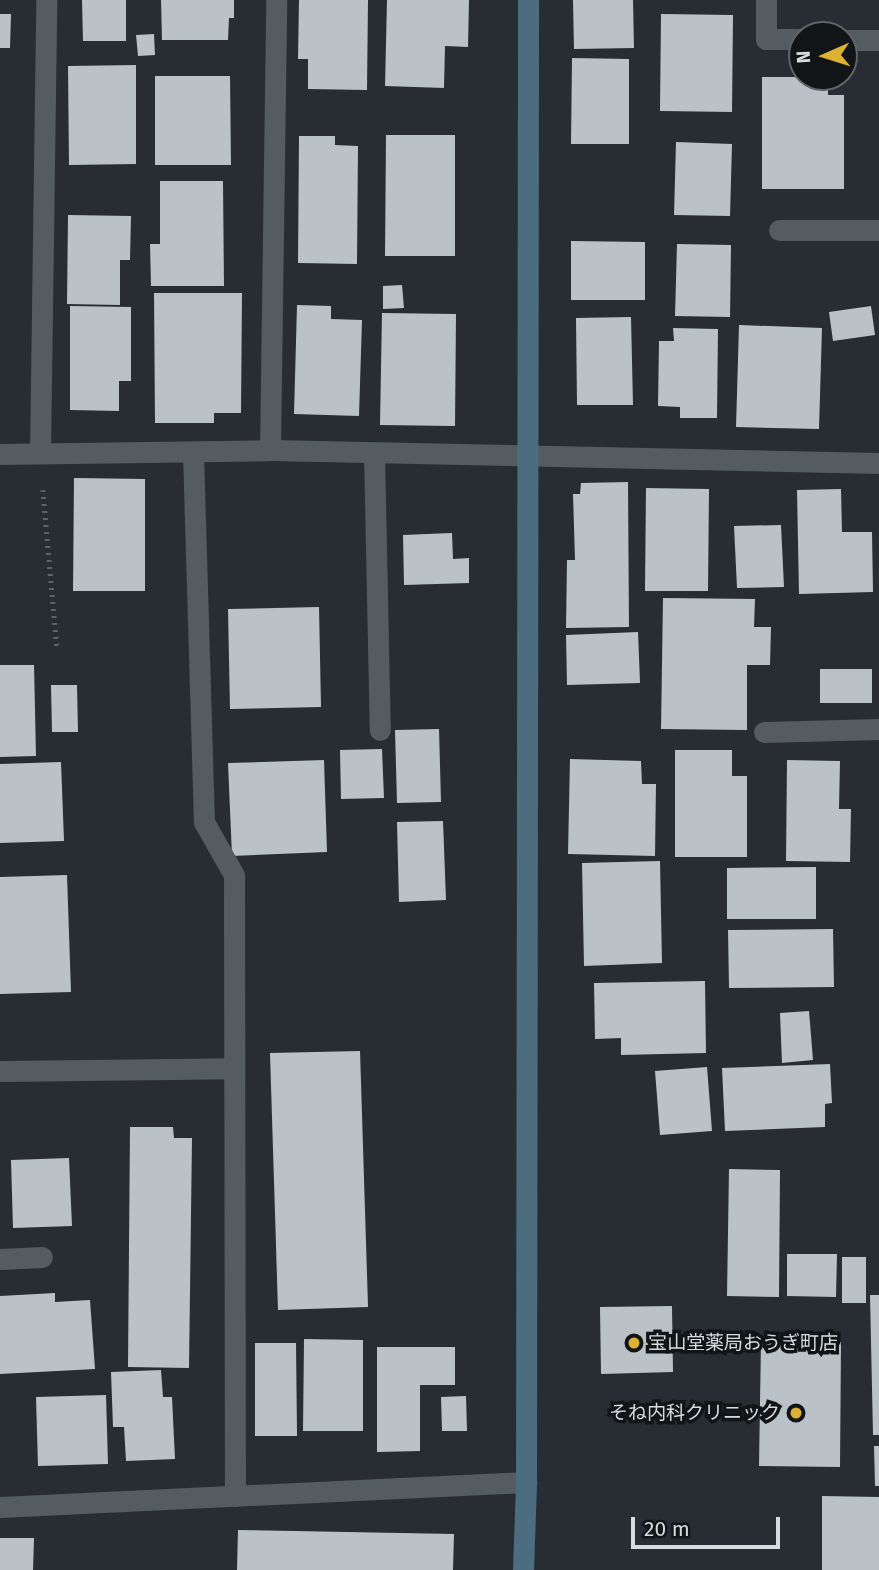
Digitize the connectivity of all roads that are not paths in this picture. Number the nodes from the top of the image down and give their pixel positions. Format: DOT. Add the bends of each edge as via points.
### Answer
graph roads {
  1 [pos="46,0"];
  2 [pos="276,0"];
  3 [pos="528,0"];
  4 [pos="766,0"];
  5 [pos="788,39"];
  6 [pos="858,40"];
  7 [pos="879,40"];
  8 [pos="779,230"];
  9 [pos="879,230"];
  10 [pos="270,450"];
  11 [pos="40,453"];
  12 [pos="193,453"];
  13 [pos="374,453"];
  14 [pos="0,454"];
  15 [pos="526,457"];
  16 [pos="879,463"];
  17 [pos="879,729"];
  18 [pos="380,730"];
  19 [pos="764,732"];
  20 [pos="234,1068"];
  21 [pos="0,1071"];
  22 [pos="42,1257"];
  23 [pos="0,1259"];
  24 [pos="526,1482"];
  25 [pos="235,1496"];
  26 [pos="0,1507"];
  27 [pos="523,1570"];
  1 -- 11 [label="street"];
  2 -- 10 [label="street"];
  3 -- 15 [label="street"];
  4 -- 5 [label="street" via="766,39"];
  6 -- 7 [label="street"];
  8 -- 9 [label="street"];
  10 -- 12 [label="street"];
  10 -- 13 [label="street"];
  11 -- 12 [label="street"];
  11 -- 14 [label="street"];
  12 -- 20 [label="street" via="204,822 234,875"];
  13 -- 15 [label="street"];
  13 -- 18 [label="street"];
  15 -- 16 [label="street"];
  15 -- 24 [label="street"];
  17 -- 19 [label="street"];
  20 -- 21 [label="street"];
  20 -- 25 [label="street"];
  22 -- 23 [label="street"];
  24 -- 25 [label="street"];
  24 -- 27 [label="street"];
  25 -- 26 [label="street"];
}
